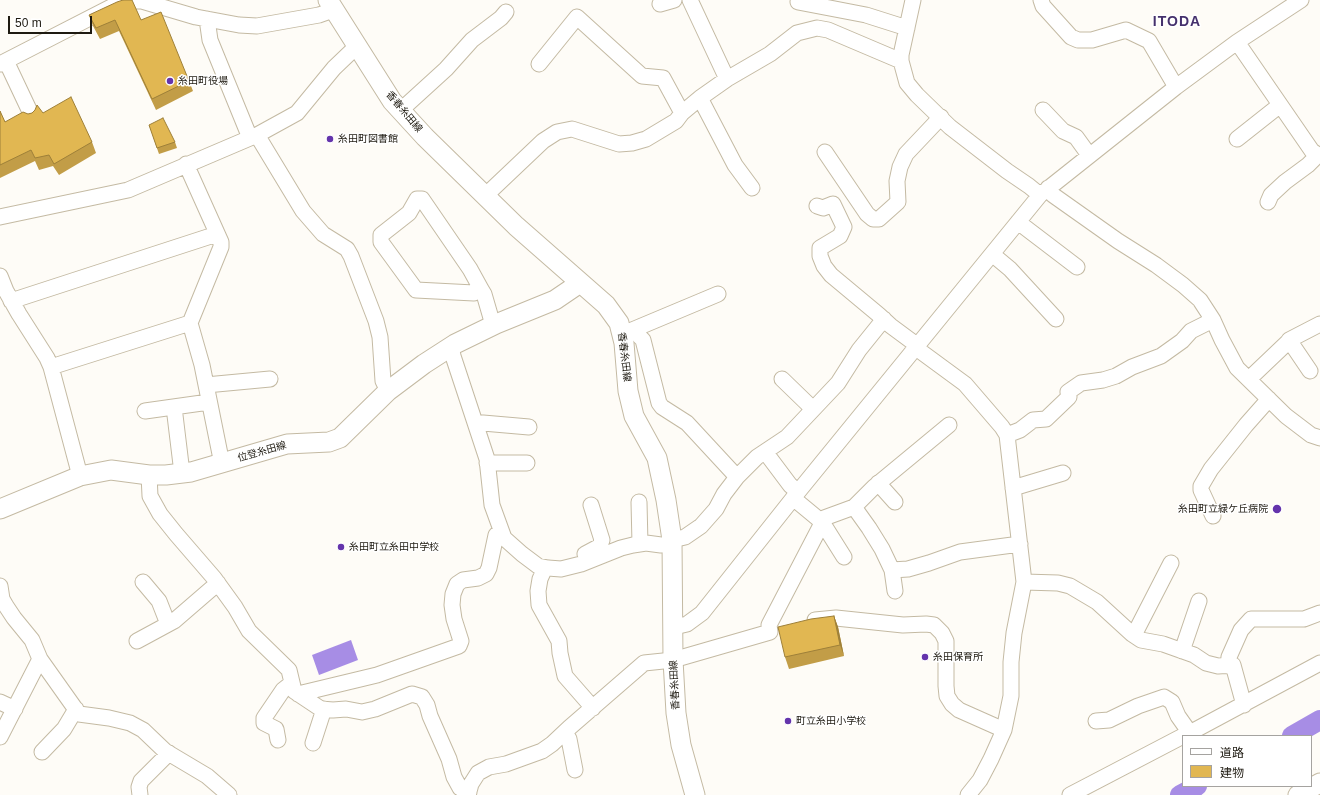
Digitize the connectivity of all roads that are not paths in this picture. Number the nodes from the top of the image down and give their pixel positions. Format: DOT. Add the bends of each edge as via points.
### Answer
graph roads {
  1 [pos="690,0"];
  2 [pos="913,0"];
  3 [pos="1042,0"];
  4 [pos="1296,1"];
  5 [pos="798,2"];
  6 [pos="331,5"];
  7 [pos="506,12"];
  8 [pos="207,19"];
  9 [pos="907,28"];
  10 [pos="1237,42"];
  11 [pos="357,46"];
  12 [pos="901,61"];
  13 [pos="3,63"];
  14 [pos="539,64"];
  15 [pos="727,79"];
  16 [pos="1176,87"];
  17 [pos="700,98"];
  18 [pos="1280,105"];
  19 [pos="401,110"];
  20 [pos="1044,110"];
  21 [pos="682,113"];
  22 [pos="32,116"];
  23 [pos="941,117"];
  24 [pos="254,136"];
  25 [pos="1237,139"];
  26 [pos="825,152"];
  27 [pos="1089,155"];
  28 [pos="1319,156"];
  29 [pos="186,164"];
  30 [pos="752,188"];
  31 [pos="1044,191"];
  32 [pos="485,196"];
  33 [pos="1268,202"];
  34 [pos="817,206"];
  35 [pos="0,217"];
  36 [pos="1018,222"];
  37 [pos="217,234"];
  38 [pos="992,254"];
  39 [pos="1077,267"];
  40 [pos="0,276"];
  41 [pos="580,283"];
  42 [pos="481,289"];
  43 [pos="718,294"];
  44 [pos="11,301"];
  45 [pos="884,319"];
  46 [pos="1056,319"];
  47 [pos="1213,320"];
  48 [pos="190,323"];
  49 [pos="1320,324"];
  50 [pos="493,325"];
  51 [pos="627,332"];
  52 [pos="1289,340"];
  53 [pos="451,346"];
  54 [pos="917,347"];
  55 [pos="51,368"];
  56 [pos="1310,371"];
  57 [pos="270,379"];
  58 [pos="782,379"];
  59 [pos="1248,379"];
  60 [pos="206,385"];
  61 [pos="388,392"];
  62 [pos="1269,399"];
  63 [pos="210,402"];
  64 [pos="174,407"];
  65 [pos="813,409"];
  66 [pos="145,411"];
  67 [pos="476,424"];
  68 [pos="949,424"];
  69 [pos="529,426"];
  70 [pos="1007,435"];
  71 [pos="1320,438"];
  72 [pos="766,453"];
  73 [pos="487,463"];
  74 [pos="527,463"];
  75 [pos="222,464"];
  76 [pos="182,473"];
  77 [pos="1063,473"];
  78 [pos="150,475"];
  79 [pos="80,476"];
  80 [pos="737,477"];
  81 [pos="878,483"];
  82 [pos="1013,488"];
  83 [pos="796,495"];
  84 [pos="639,502"];
  85 [pos="895,502"];
  86 [pos="591,505"];
  87 [pos="854,507"];
  88 [pos="0,509"];
  89 [pos="1213,516"];
  90 [pos="822,522"];
  91 [pos="502,530"];
  92 [pos="672,542"];
  93 [pos="640,544"];
  94 [pos="1020,544"];
  95 [pos="844,557"];
  96 [pos="586,561"];
  97 [pos="1171,563"];
  98 [pos="545,568"];
  99 [pos="892,570"];
  100 [pos="143,582"];
  101 [pos="1024,582"];
  102 [pos="218,584"];
  103 [pos="0,586"];
  104 [pos="895,591"];
  105 [pos="1199,601"];
  106 [pos="1320,613"];
  107 [pos="5,614"];
  108 [pos="168,624"];
  109 [pos="674,627"];
  110 [pos="784,628"];
  111 [pos="1134,635"];
  112 [pos="137,641"];
  113 [pos="1182,651"];
  114 [pos="40,659"];
  115 [pos="674,660"];
  116 [pos="1320,663"];
  117 [pos="1228,666"];
  118 [pos="295,688"];
  119 [pos="0,702"];
  120 [pos="1244,705"];
  121 [pos="593,708"];
  122 [pos="15,709"];
  123 [pos="76,709"];
  124 [pos="324,709"];
  125 [pos="1096,721"];
  126 [pos="1004,730"];
  127 [pos="565,732"];
  128 [pos="1185,735"];
  129 [pos="0,737"];
  130 [pos="1182,737"];
  131 [pos="278,740"];
  132 [pos="313,743"];
  133 [pos="42,752"];
  134 [pos="169,753"];
  135 [pos="575,770"];
  136 [pos="1320,783"];
  137 [pos="469,794"];
  138 [pos="140,795"];
  139 [pos="229,795"];
  140 [pos="694,795"];
  141 [pos="968,795"];
  142 [pos="1070,795"];
  143 [pos="1298,795"];
  1 -- 15 [label="street"];
  2 -- 9 [label="street"];
  3 -- 16 [label="street" via="1044,6 1071,37 1078,40 1092,40 1126,30 1149,41"];
  4 -- 10 [label="street"];
  5 -- 9 [label="street" via="866,15"];
  6 -- 8 [label="street" via="319,15 257,26 239,26"];
  6 -- 11 [label="main road, 香春糸田線"];
  7 -- 19 [label="street" via="472,40 446,69"];
  8 -- 13 [label="street" via="142,1 128,1 115,5"];
  8 -- 24 [label="street" via="210,40"];
  9 -- 12 [label="street"];
  10 -- 16 [label="street"];
  10 -- 18 [label="street"];
  11 -- 19 [label="main road, 香春糸田線" via="392,101"];
  11 -- 24 [label="street" via="334,68 297,113"];
  12 -- 15 [label="street" via="828,30 817,28 797,33 770,54"];
  12 -- 23 [label="street" via="907,83"];
  13 -- 22 [label="street"];
  14 -- 21 [label="street" via="577,17 642,76 663,78"];
  15 -- 17 [label="street"];
  16 -- 27 [label="street"];
  17 -- 21 [label="street"];
  17 -- 30 [label="street" via="735,165"];
  18 -- 25 [label="street"];
  18 -- 28 [label="street" via="1312,151"];
  19 -- 32 [label="main road, 香春糸田線"];
  20 -- 27 [label="street" via="1063,131 1076,137"];
  21 -- 32 [label="street" via="676,121 646,139 632,143 620,144 572,129 556,132 543,141"];
  23 -- 26 [label="street" via="906,154 897,181 898,202 879,219 873,219 867,214"];
  23 -- 31 [label="street" via="950,128 1007,171 1029,186"];
  24 -- 29 [label="street"];
  24 -- 61 [label="street" via="303,211 323,234 344,247 351,256 376,321 380,338 382,381"];
  27 -- 31 [label="street"];
  28 -- 33 [label="street" via="1285,182 1271,195"];
  29 -- 35 [label="street" via="128,190"];
  29 -- 37 [label="street"];
  31 -- 36 [label="street"];
  31 -- 47 [label="street" via="1183,284 1200,300"];
  32 -- 41 [label="main road, 香春糸田線"];
  34 -- 45 [label="street" via="822,208 833,204 844,226 840,236 820,248 824,266 831,275"];
  36 -- 38 [label="street"];
  36 -- 39 [label="street"];
  37 -- 44 [label="street"];
  37 -- 48 [label="street" via="221,247"];
  38 -- 46 [label="street" via="1010,269"];
  38 -- 54 [label="street"];
  40 -- 44 [label="street"];
  41 -- 50 [label="main road, 位登糸田線" via="555,300"];
  41 -- 51 [label="main road, 香春糸田線" via="606,305"];
  42 -- 42 [label="street" via="422,199 417,199 409,213 381,235 381,242 416,290 474,293"];
  42 -- 50 [label="street"];
  43 -- 51 [label="street"];
  44 -- 55 [label="street"];
  45 -- 54 [label="street"];
  45 -- 65 [label="street" via="859,350 838,383"];
  47 -- 59 [label="street" via="1238,368"];
  47 -- 70 [label="street" via="1191,331 1182,342 1161,356 1116,376 1081,383 1068,392 1069,397 1046,419 1033,420 1020,430"];
  48 -- 55 [label="street"];
  48 -- 60 [label="street"];
  49 -- 52 [label="street"];
  50 -- 53 [label="main road, 位登糸田線"];
  51 -- 80 [label="street" via="643,340 662,407 687,423"];
  51 -- 92 [label="main road, 香春糸田線" via="624,343 628,391 634,416 657,458"];
  52 -- 56 [label="street"];
  52 -- 59 [label="street"];
  53 -- 61 [label="main road, 位登糸田線"];
  53 -- 67 [label="street"];
  54 -- 70 [label="street" via="965,384"];
  54 -- 83 [label="street"];
  55 -- 79 [label="street"];
  57 -- 60 [label="street"];
  58 -- 65 [label="street"];
  59 -- 62 [label="street"];
  60 -- 63 [label="street"];
  61 -- 75 [label="main road, 位登糸田線" via="340,438 329,442 287,444"];
  62 -- 71 [label="street" via="1310,435"];
  62 -- 89 [label="street" via="1241,430 1201,486"];
  63 -- 64 [label="street"];
  63 -- 75 [label="street"];
  64 -- 66 [label="street"];
  64 -- 76 [label="street"];
  65 -- 72 [label="street" via="787,437"];
  67 -- 69 [label="street"];
  67 -- 73 [label="street"];
  68 -- 81 [label="street"];
  70 -- 82 [label="street"];
  72 -- 80 [label="street"];
  72 -- 83 [label="street"];
  73 -- 74 [label="street"];
  73 -- 91 [label="street" via="492,505"];
  75 -- 76 [label="main road, 位登糸田線"];
  76 -- 78 [label="main road, 位登糸田線"];
  77 -- 82 [label="street"];
  78 -- 79 [label="main road, 位登糸田線" via="111,470"];
  78 -- 102 [label="street" via="150,496 160,514"];
  79 -- 88 [label="main road, 位登糸田線"];
  80 -- 92 [label="street" via="716,509 701,526"];
  81 -- 85 [label="street"];
  81 -- 87 [label="street"];
  82 -- 94 [label="street"];
  83 -- 90 [label="street"];
  83 -- 109 [label="street" via="702,613 687,624"];
  84 -- 93 [label="street"];
  86 -- 96 [label="street" via="602,540 600,546 585,554"];
  87 -- 90 [label="street" via="824,518"];
  87 -- 99 [label="street"];
  90 -- 95 [label="street"];
  90 -- 110 [label="street" via="769,626"];
  91 -- 98 [label="street" via="504,538 522,554"];
  91 -- 118 [label="street" via="496,535 486,574 463,580 457,584 453,594 452,605 460,646 377,675"];
  92 -- 93 [label="street" via="661,545"];
  92 -- 109 [label="main road, 香春糸田線"];
  93 -- 96 [label="street" via="620,548"];
  94 -- 99 [label="street" via="960,552 929,563"];
  94 -- 101 [label="street"];
  96 -- 98 [label="street" via="561,569"];
  97 -- 111 [label="street"];
  98 -- 121 [label="street" via="538,591 539,605 559,641 565,676"];
  99 -- 104 [label="street"];
  100 -- 108 [label="street" via="159,601"];
  101 -- 111 [label="street" via="1070,586 1097,602"];
  101 -- 126 [label="street" via="1014,633 1011,696"];
  102 -- 108 [label="street"];
  102 -- 118 [label="street" via="249,631 289,670"];
  103 -- 107 [label="street"];
  105 -- 113 [label="street"];
  106 -- 117 [label="street" via="1304,619 1251,619 1241,630 1229,657"];
  107 -- 114 [label="street" via="32,640"];
  108 -- 112 [label="street"];
  109 -- 115 [label="main road, 香春糸田線"];
  110 -- 115 [label="street"];
  110 -- 126 [label="street" via="836,618 903,625 934,625 946,642 946,686 947,696 952,704 959,710"];
  111 -- 113 [label="street" via="1141,640 1164,644"];
  113 -- 117 [label="street" via="1206,663"];
  114 -- 122 [label="street"];
  114 -- 123 [label="street"];
  115 -- 121 [label="street" via="644,663"];
  115 -- 140 [label="main road, 香春糸田線" via="676,713"];
  116 -- 120 [label="street"];
  117 -- 120 [label="street" via="1233,666"];
  118 -- 124 [label="street"];
  118 -- 131 [label="street" via="283,690 264,718 264,723 276,729"];
  119 -- 122 [label="street"];
  120 -- 128 [label="street"];
  121 -- 127 [label="street"];
  122 -- 129 [label="street"];
  123 -- 133 [label="street" via="64,729"];
  123 -- 134 [label="street" via="79,714 130,723 143,730"];
  124 -- 132 [label="street"];
  124 -- 137 [label="street" via="346,708 362,712 412,694 422,697 428,705 454,778 460,788"];
  125 -- 128 [label="street" via="1109,720 1164,697 1172,702"];
  126 -- 141 [label="street" via="992,759"];
  127 -- 135 [label="street" via="570,739"];
  127 -- 137 [label="street" via="542,751 506,764 489,767 478,773 471,784"];
  130 -- 142 [label="street"];
  134 -- 138 [label="street" via="141,781"];
  134 -- 139 [label="street" via="207,776"];
  136 -- 143 [label="main road"];
}
